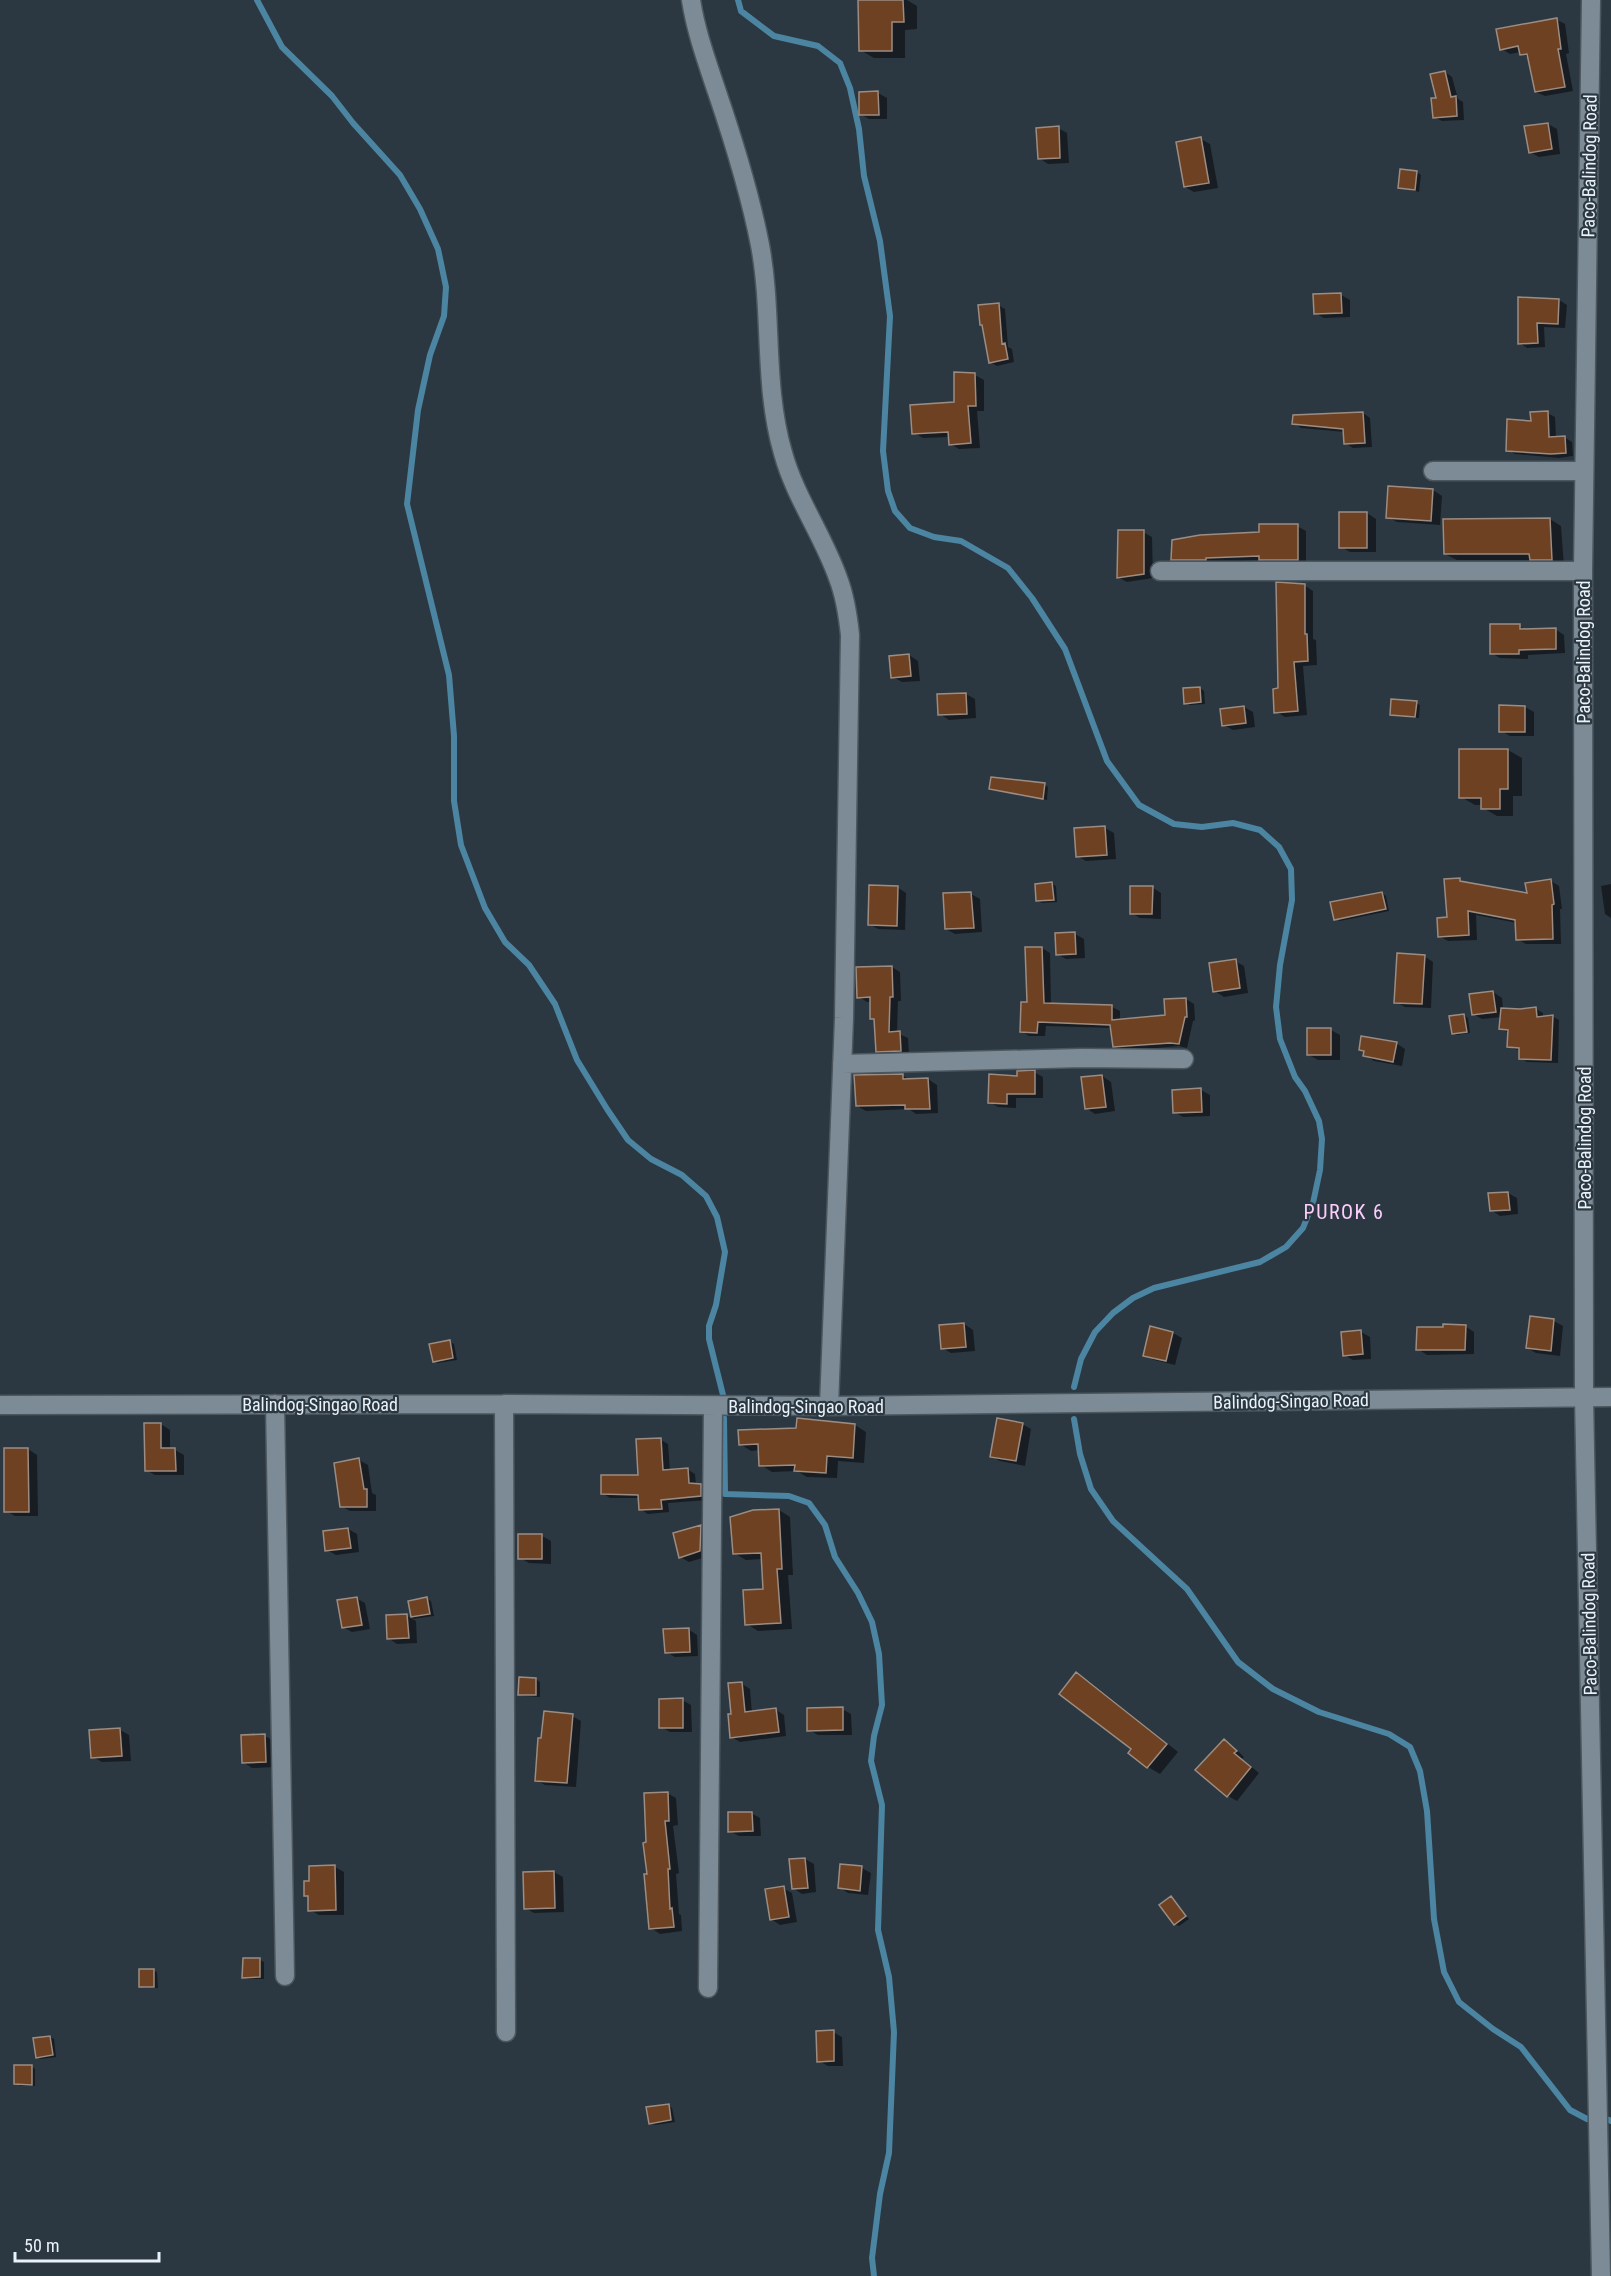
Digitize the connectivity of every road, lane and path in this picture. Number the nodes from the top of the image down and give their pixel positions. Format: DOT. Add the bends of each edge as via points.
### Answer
graph roads {
  1 [pos="691,0"];
  2 [pos="1591,0"];
  3 [pos="1433,471"];
  4 [pos="1584,471"];
  5 [pos="1160,571"];
  6 [pos="1583,571"];
  7 [pos="1184,1059"];
  8 [pos="842,1064"];
  9 [pos="1584,1397"];
  10 [pos="1611,1397"];
  11 [pos="275,1404"];
  12 [pos="504,1404"];
  13 [pos="0,1405"];
  14 [pos="713,1406"];
  15 [pos="829,1406"];
  16 [pos="285,1976"];
  17 [pos="708,1988"];
  18 [pos="506,2032"];
  19 [pos="1601,2276"];
  1 -- 8 [label="street" via="760,245 774,418 783,454 838,578 849,626"];
  2 -- 4 [label="street, Paco-Balindog Road"];
  3 -- 4 [label="street"];
  4 -- 6 [label="street, Paco-Balindog Road"];
  5 -- 6 [label="street"];
  6 -- 9 [label="street, Paco-Balindog Road"];
  7 -- 8 [label="street"];
  8 -- 15 [label="street"];
  9 -- 10 [label="street, Balindog-Singao Road"];
  9 -- 15 [label="street, Balindog-Singao Road"];
  9 -- 19 [label="street, Paco-Balindog Road"];
  11 -- 12 [label="street, Balindog-Singao Road"];
  11 -- 13 [label="street, Balindog-Singao Road"];
  11 -- 16 [label="street"];
  12 -- 14 [label="street, Balindog-Singao Road"];
  12 -- 18 [label="street"];
  14 -- 15 [label="street, Balindog-Singao Road"];
  14 -- 17 [label="street"];
}
